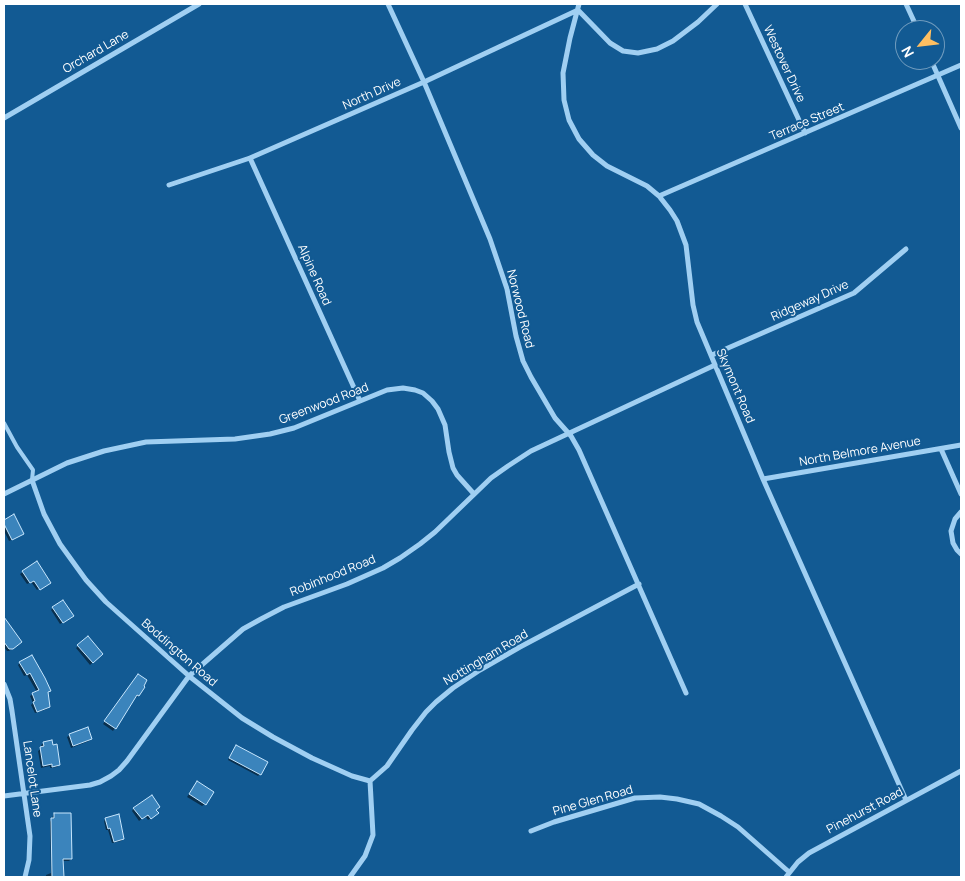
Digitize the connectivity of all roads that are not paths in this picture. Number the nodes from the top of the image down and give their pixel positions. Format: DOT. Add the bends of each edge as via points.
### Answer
graph roads {
  1 [pos="199,4"];
  2 [pos="388,4"];
  3 [pos="579,4"];
  4 [pos="717,4"];
  5 [pos="745,4"];
  6 [pos="906,4"];
  7 [pos="578,10"];
  8 [pos="913,20"];
  9 [pos="961,65"];
  10 [pos="936,70"];
  11 [pos="938,75"];
  12 [pos="424,82"];
  13 [pos="4,118"];
  14 [pos="961,128"];
  15 [pos="805,133"];
  16 [pos="250,158"];
  17 [pos="169,185"];
  18 [pos="659,196"];
  19 [pos="906,249"];
  20 [pos="712,355"];
  21 [pos="715,365"];
  22 [pos="360,401"];
  23 [pos="4,423"];
  24 [pos="568,433"];
  25 [pos="961,445"];
  26 [pos="941,448"];
  27 [pos="763,479"];
  28 [pos="32,480"];
  29 [pos="4,494"];
  30 [pos="474,494"];
  31 [pos="961,494"];
  32 [pos="961,512"];
  33 [pos="961,554"];
  34 [pos="639,584"];
  35 [pos="189,676"];
  36 [pos="4,684"];
  37 [pos="686,693"];
  38 [pos="961,771"];
  39 [pos="370,781"];
  40 [pos="24,793"];
  41 [pos="4,796"];
  42 [pos="906,800"];
  43 [pos="531,831"];
  44 [pos="789,872"];
  45 [pos="25,877"];
  46 [pos="350,877"];
  47 [pos="786,877"];
  1 -- 13 [label="street, Orchard Lane"];
  2 -- 12 [label="street, Norwood Road"];
  3 -- 7 [label="street, Skymont Road"];
  4 -- 7 [label="street" via="673,41 638,53 623,51 610,43"];
  5 -- 15 [label="street, Westover Drive"];
  6 -- 8 [label="street"];
  7 -- 12 [label="street, North Drive"];
  7 -- 18 [label="street, Skymont Road" via="563,80 565,106 572,127 600,161 645,184"];
  9 -- 11 [label="street, Terrace Street"];
  10 -- 11 [label="street"];
  11 -- 14 [label="street"];
  11 -- 15 [label="street, Terrace Street"];
  12 -- 16 [label="street, North Drive"];
  12 -- 24 [label="street, Norwood Road" via="490,239 507,289 524,361 555,418"];
  15 -- 18 [label="street, Terrace Street"];
  16 -- 17 [label="street, North Drive"];
  16 -- 22 [label="street, Alpine Road"];
  18 -- 20 [label="street, Skymont Road" via="677,221 683,236 694,312"];
  19 -- 20 [label="street, Ridgeway Drive" via="854,293"];
  20 -- 21 [label="street, Skymont Road"];
  21 -- 24 [label="street, Robinhood Road"];
  21 -- 27 [label="street, Skymont Road"];
  22 -- 28 [label="street, Greenwood Road" via="294,428 255,437 146,442 104,450"];
  22 -- 30 [label="street, Greenwood Road" via="399,388 415,390 428,397 436,405 445,425 453,468"];
  23 -- 28 [label="lane" via="32,470"];
  24 -- 30 [label="street, Robinhood Road" via="522,457"];
  24 -- 34 [label="street, Norwood Road" via="579,450"];
  25 -- 26 [label="street, North Belmore Avenue"];
  26 -- 27 [label="street, North Belmore Avenue"];
  26 -- 31 [label="street"];
  27 -- 42 [label="street, Skymont Road"];
  28 -- 29 [label="street, Greenwood Road"];
  28 -- 35 [label="street, Boddington Road" via="52,531 86,580"];
  30 -- 35 [label="street, Robinhood Road" via="435,532 404,556 352,582 261,618 239,632"];
  32 -- 33 [label="street" via="951,531 953,543"];
  34 -- 37 [label="street, Norwood Road"];
  34 -- 39 [label="street, Nottingham Road" via="512,652 453,688 426,712 388,766"];
  35 -- 39 [label="street, Boddington Road" via="273,738 352,776"];
  35 -- 40 [label="street, Robinhood Road" via="115,773 90,785"];
  36 -- 40 [label="street, Lancelot Lane" via="11,705"];
  38 -- 42 [label="street, Pinehurst Road"];
  39 -- 46 [label="street" via="373,835 366,856"];
  40 -- 41 [label="street, Robinhood Road"];
  40 -- 45 [label="street, Lancelot Lane" via="30,843"];
  42 -- 44 [label="street, Pinehurst Road" via="809,853"];
  43 -- 44 [label="street, Pine Glen Road" via="636,798 677,799 699,804 738,827"];
  44 -- 47 [label="street, Pinehurst Road"];
}
